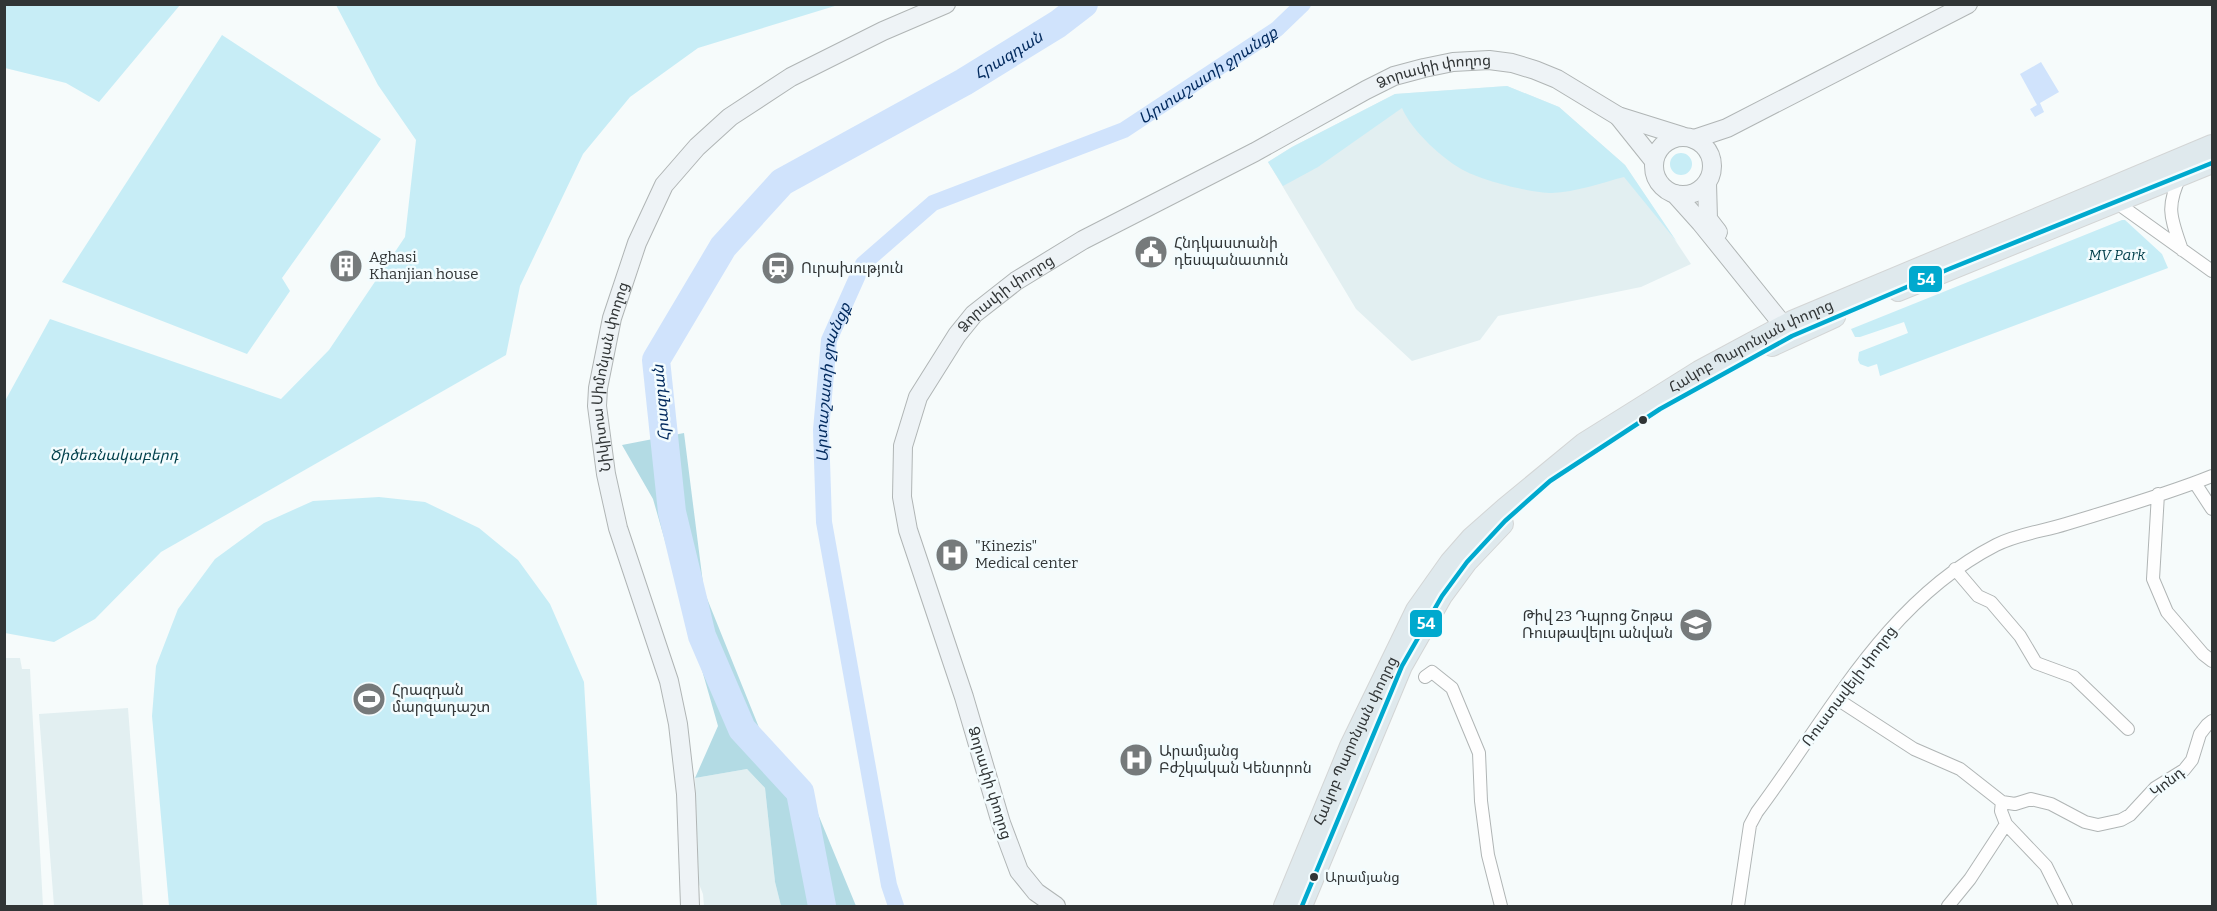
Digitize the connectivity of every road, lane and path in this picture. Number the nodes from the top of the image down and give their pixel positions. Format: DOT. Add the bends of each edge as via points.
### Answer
graph roads {
  1 [pos="946,4"];
  2 [pos="1968,4"];
  3 [pos="1618,116"];
  4 [pos="1727,128"];
  5 [pos="1688,137"];
  6 [pos="2212,145"];
  7 [pos="1711,155"];
  8 [pos="1654,160"];
  9 [pos="2212,163"];
  10 [pos="2181,175"];
  11 [pos="1707,183"];
  12 [pos="1675,194"];
  13 [pos="2110,195"];
  14 [pos="2183,251"];
  15 [pos="2212,271"];
  16 [pos="1792,328"];
  17 [pos="2212,476"];
  18 [pos="2195,483"];
  19 [pos="2158,494"];
  20 [pos="2212,509"];
  21 [pos="1955,569"];
  22 [pos="2212,661"];
  23 [pos="1425,677"];
  24 [pos="1837,699"];
  25 [pos="2212,721"];
  26 [pos="2128,729"];
  27 [pos="2002,802"];
  28 [pos="2006,824"];
  29 [pos="690,906"];
  30 [pos="1056,906"];
  31 [pos="1284,906"];
  32 [pos="1302,906"];
  33 [pos="1501,906"];
  34 [pos="1738,906"];
  35 [pos="1948,906"];
  36 [pos="2066,906"];
  1 -- 29 [label="street, Նիկիտա Սիմոնյան փողոց" via="791,77 730,117 697,147 664,185 638,243 612,318 598,388 601,440 618,528 669,681 678,724 687,794"];
  2 -- 4 [label="street"];
  3 -- 5 [label="street"];
  3 -- 8 [label="street"];
  3 -- 30 [label="street, Ձորափի փողոց" via="1557,80 1512,63 1453,62 1394,76 1083,240 1016,281 974,314 938,363 918,397 903,446 902,497 908,530 1018,871 1036,892"];
  4 -- 5 [label="street"];
  4 -- 7 [label="street"];
  5 -- 7 [label="street" via="1701,142"];
  5 -- 8 [label="street" via="1669,140"];
  6 -- 13 [label="main road, Հակոբ Պարոնյան փողոց"];
  7 -- 11 [label="street" via="1713,168"];
  8 -- 12 [label="street" via="1658,181"];
  9 -- 10 [label="main road, Հակոբ Պարոնյան փողոց"];
  10 -- 13 [label="main road, Հակոբ Պարոնյան փողոց"];
  10 -- 14 [label="street" via="2173,191 2170,217"];
  11 -- 12 [label="street" via="1689,195"];
  11 -- 16 [label="street" via="1708,219"];
  12 -- 16 [label="street"];
  13 -- 14 [label="street"];
  13 -- 16 [label="main road, Հակոբ Պարոնյան փողոց"];
  13 -- 16 [label="main road, Հակոբ Պարոնյան փողոց" via="2075,218"];
  14 -- 15 [label="street"];
  16 -- 31 [label="main road, Հակոբ Պարոնյան փողոց" via="1691,376 1584,443 1464,546 1416,610 1390,661"];
  16 -- 32 [label="main road, Հակոբ Պարոնյան փողոց" via="1550,482 1505,521 1467,562 1442,596 1402,666"];
  17 -- 18 [label="street, Ռուստավելի փողոց"];
  18 -- 19 [label="street, Ռուստավելի փողոց"];
  18 -- 20 [label="street"];
  19 -- 21 [label="street, Ռուստավելի փողոց" via="1998,543"];
  19 -- 22 [label="street" via="2153,579 2167,612"];
  21 -- 24 [label="street, Ռուստավելի փողոց" via="1907,610"];
  21 -- 26 [label="street" via="1978,596 1991,602 2020,636 2036,663 2074,677"];
  23 -- 33 [label="street" via="1432,672 1452,688 1479,753 1488,855"];
  24 -- 27 [label="street" via="1914,749 1959,769"];
  24 -- 34 [label="street, Ռուստավելի փողոց" via="1750,825"];
  25 -- 27 [label="street, Կոնդ" via="2200,735 2192,760 2184,770 2155,788 2121,820 2098,825 2031,799 2015,804"];
  27 -- 28 [label="street"];
  28 -- 35 [label="street"];
  28 -- 36 [label="street" via="2046,866"];
}
